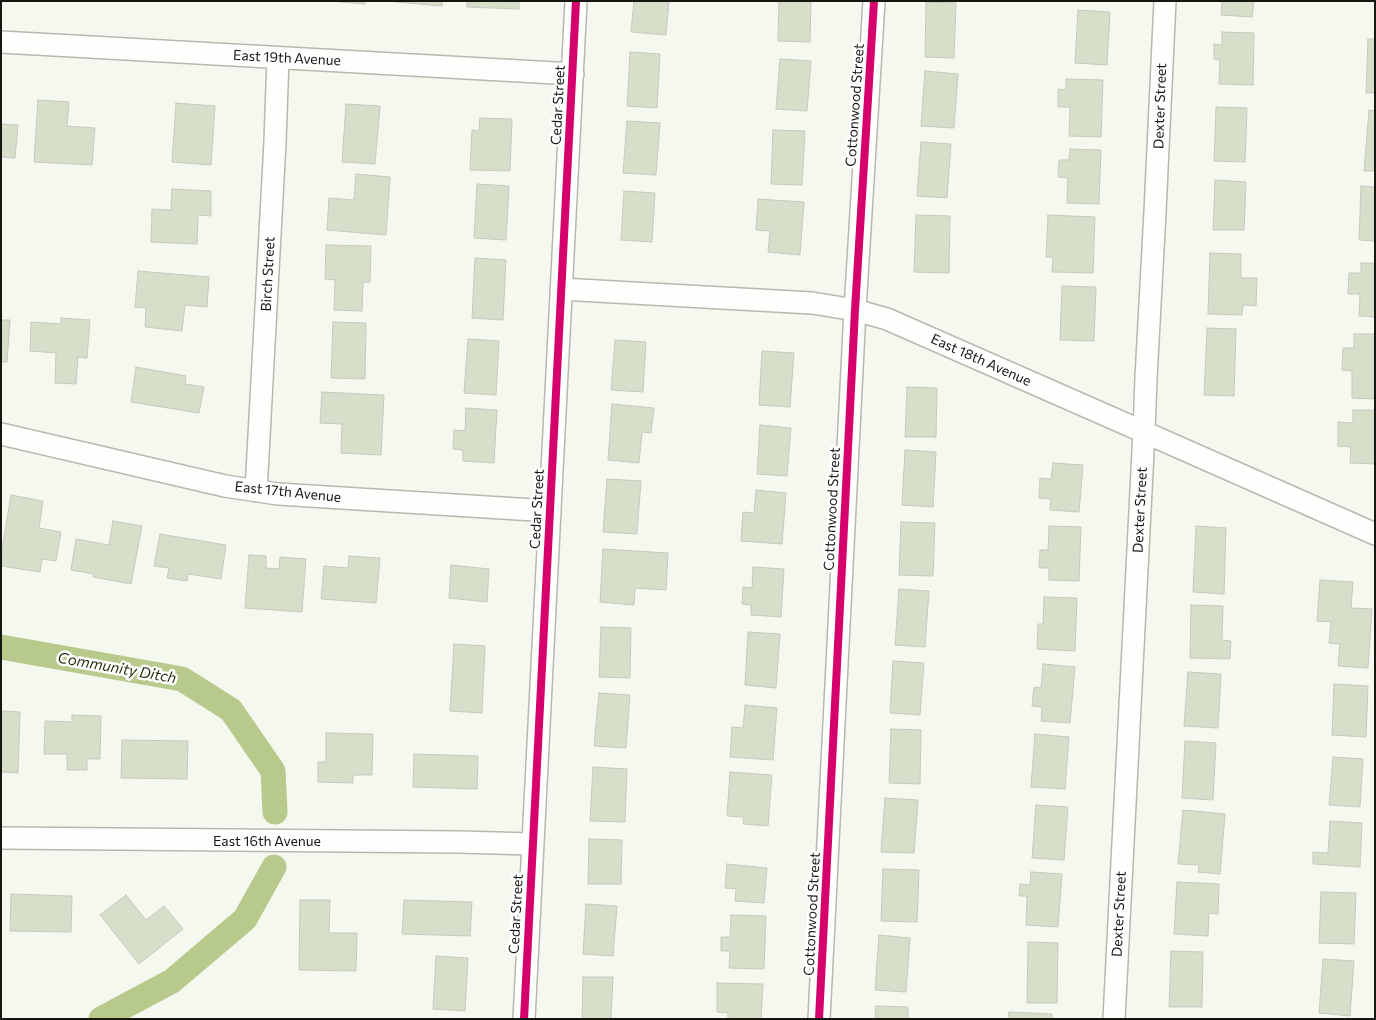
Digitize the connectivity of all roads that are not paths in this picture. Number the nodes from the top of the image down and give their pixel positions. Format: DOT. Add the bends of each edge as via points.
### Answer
graph roads {
  1 [pos="576,1"];
  2 [pos="874,1"];
  3 [pos="1165,1"];
  4 [pos="1,42"];
  5 [pos="278,58"];
  6 [pos="573,74"];
  7 [pos="562,289"];
  8 [pos="855,310"];
  9 [pos="1144,432"];
  10 [pos="1,434"];
  11 [pos="256,491"];
  12 [pos="550,511"];
  13 [pos="1375,534"];
  14 [pos="1,838"];
  15 [pos="532,844"];
  16 [pos="524,1019"];
  17 [pos="819,1019"];
  18 [pos="1114,1019"];
  1 -- 6 [label="street, Cedar Street"];
  2 -- 8 [label="street, Cottonwood Street"];
  3 -- 9 [label="street, Dexter Street"];
  4 -- 5 [label="street, East 19th Avenue"];
  5 -- 6 [label="street, East 19th Avenue"];
  5 -- 11 [label="street, Birch Street"];
  6 -- 7 [label="street, Cedar Street"];
  7 -- 8 [label="street, East 18th Avenue" via="812,303"];
  7 -- 12 [label="street, Cedar Street"];
  8 -- 9 [label="street, East 18th Avenue" via="886,319"];
  8 -- 17 [label="street, Cottonwood Street"];
  9 -- 13 [label="street, East 18th Avenue"];
  9 -- 18 [label="street, Dexter Street"];
  10 -- 11 [label="street, East 17th Avenue"];
  11 -- 12 [label="street, East 17th Avenue"];
  12 -- 15 [label="street, Cedar Street"];
  14 -- 15 [label="street, East 16th Avenue"];
  15 -- 16 [label="street, Cedar Street"];
}
